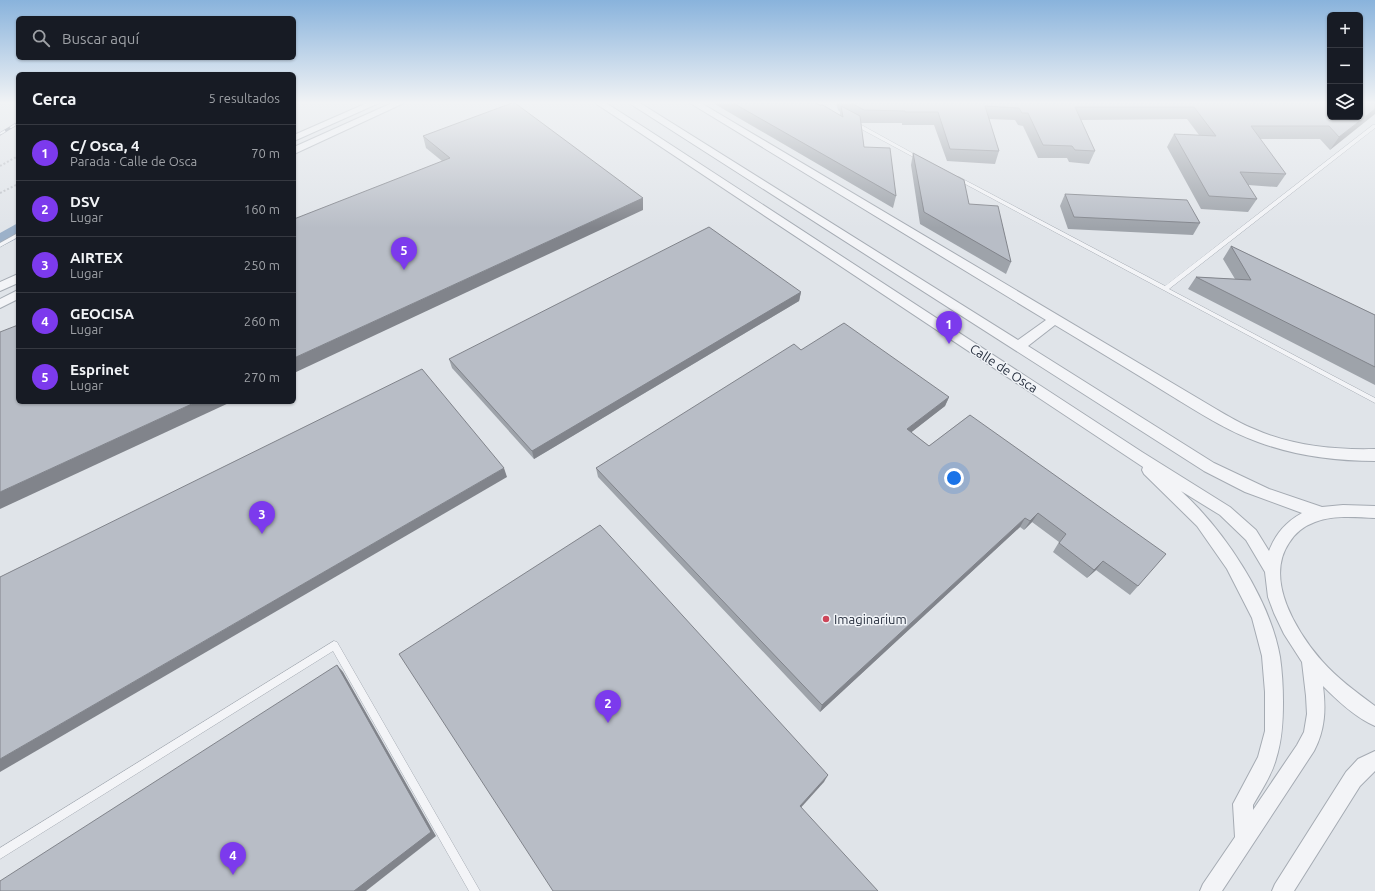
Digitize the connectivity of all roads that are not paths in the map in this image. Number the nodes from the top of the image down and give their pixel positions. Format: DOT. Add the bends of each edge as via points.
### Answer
graph roads {
  1 [pos="308,145"];
  2 [pos="664,145"];
  3 [pos="701,145"];
  4 [pos="763,145"];
  5 [pos="894,145"];
  6 [pos="1351,145"];
  7 [pos="296,150"];
  8 [pos="928,163"];
  9 [pos="949,174"];
  10 [pos="16,236"];
  11 [pos="0,245"];
  12 [pos="16,279"];
  13 [pos="0,287"];
  14 [pos="1165,289"];
  15 [pos="16,295"];
  16 [pos="0,304"];
  17 [pos="1055,319"];
  18 [pos="1018,347"];
  19 [pos="1375,401"];
  20 [pos="1375,455"];
  21 [pos="1137,456"];
  22 [pos="1375,512"];
  23 [pos="1322,514"];
  24 [pos="1272,569"];
  25 [pos="1310,660"];
  26 [pos="1375,717"];
  27 [pos="1375,760"];
  28 [pos="1246,840"];
  29 [pos="0,854"];
  30 [pos="475,891"];
  31 [pos="1210,891"];
  32 [pos="1282,891"];
  1 -- 7 [label="street"];
  2 -- 21 [label="street, Calle de Osca"];
  3 -- 18 [label="street, Calle de Osca"];
  4 -- 17 [label="street"];
  5 -- 8 [label="lane"];
  6 -- 14 [label="lane"];
  9 -- 14 [label="lane"];
  10 -- 11 [label="lane"];
  12 -- 13 [label="street"];
  14 -- 19 [label="lane"];
  15 -- 16 [label="street"];
  17 -- 18 [label="street"];
  17 -- 20 [label="street" via="1250,434 1331,455"];
  18 -- 23 [label="street, Calle de Osca" via="1235,482"];
  21 -- 24 [label="street, Calle de Osca" via="1235,518 1251,535"];
  21 -- 28 [label="street" via="1202,522 1233,564 1260,617 1271,656 1274,732 1267,760 1243,804"];
  22 -- 23 [label="street" via="1347,510"];
  23 -- 24 [label="street" via="1306,519 1292,528 1282,539 1275,553"];
  24 -- 25 [label="street" via="1276,597 1288,627"];
  25 -- 26 [label="street" via="1344,694"];
  25 -- 28 [label="street" via="1316,690 1313,733 1304,752"];
  27 -- 32 [label="street" via="1353,779"];
  28 -- 31 [label="street"];
  29 -- 30 [label="lane" via="334,645"];
}
